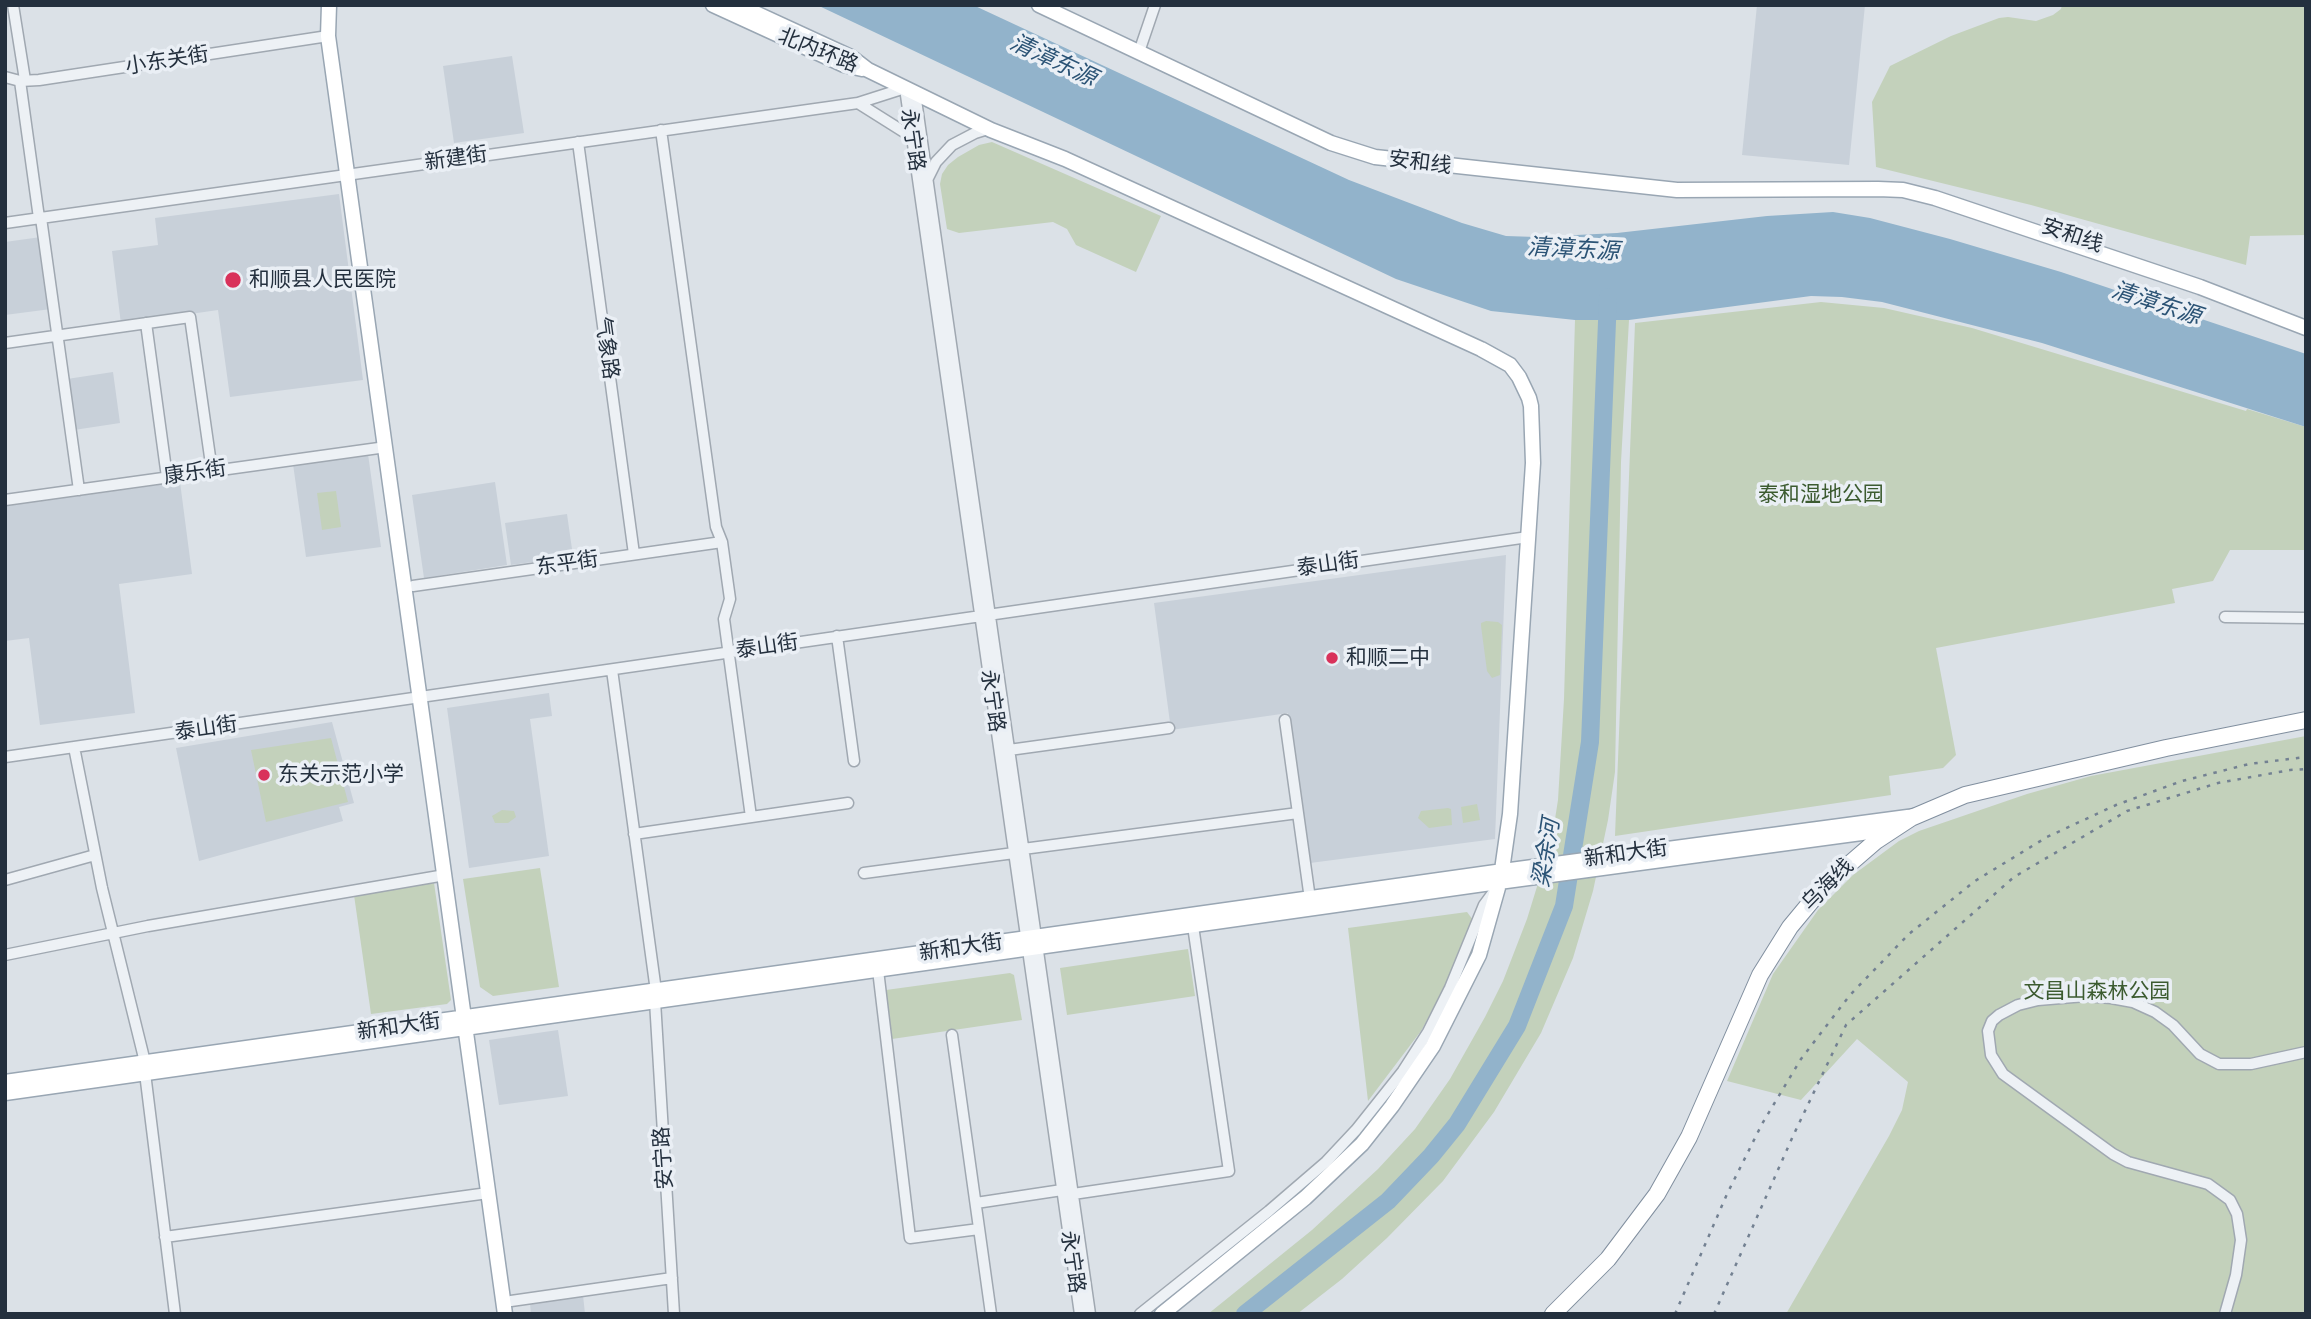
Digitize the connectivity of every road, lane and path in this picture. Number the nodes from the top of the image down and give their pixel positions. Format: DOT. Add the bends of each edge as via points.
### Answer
graph roads {
  1 [pos="13,5"];
  2 [pos="329,5"];
  3 [pos="338,5"];
  4 [pos="713,5"];
  5 [pos="738,5"];
  6 [pos="1039,5"];
  7 [pos="1155,5"];
  8 [pos="328,36"];
  9 [pos="1139,52"];
  10 [pos="868,70"];
  11 [pos="5,77"];
  12 [pos="22,81"];
  13 [pos="910,91"];
  14 [pos="858,103"];
  15 [pos="988,129"];
  16 [pos="661,130"];
  17 [pos="912,137"];
  18 [pos="578,142"];
  19 [pos="351,174"];
  20 [pos="928,178"];
  21 [pos="1833,189"];
  22 [pos="40,218"];
  23 [pos="5,223"];
  24 [pos="2306,319"];
  25 [pos="146,323"];
  26 [pos="2306,328"];
  27 [pos="57,336"];
  28 [pos="5,343"];
  29 [pos="386,447"];
  30 [pos="212,471"];
  31 [pos="167,477"];
  32 [pos="79,490"];
  33 [pos="5,500"];
  34 [pos="1528,537"];
  35 [pos="722,542"];
  36 [pos="634,554"];
  37 [pos="412,586"];
  38 [pos="985,614"];
  39 [pos="2225,617"];
  40 [pos="2306,618"];
  41 [pos="837,636"];
  42 [pos="728,653"];
  43 [pos="612,670"];
  44 [pos="424,697"];
  45 [pos="1285,720"];
  46 [pos="2306,720"];
  47 [pos="1169,728"];
  48 [pos="74,747"];
  49 [pos="1009,750"];
  50 [pos="5,757"];
  51 [pos="855,761"];
  52 [pos="848,803"];
  53 [pos="1298,813"];
  54 [pos="1917,816"];
  55 [pos="751,817"];
  56 [pos="1891,829"];
  57 [pos="634,834"];
  58 [pos="1019,851"];
  59 [pos="94,855"];
  60 [pos="1605,862"];
  61 [pos="864,873"];
  62 [pos="445,875"];
  63 [pos="1501,877"];
  64 [pos="5,880"];
  65 [pos="1310,899"];
  66 [pos="1193,926"];
  67 [pos="112,933"];
  68 [pos="1032,943"];
  69 [pos="5,955"];
  70 [pos="878,970"];
  71 [pos="656,996"];
  72 [pos="469,1022"];
  73 [pos="952,1035"];
  74 [pos="2306,1052"];
  75 [pos="145,1068"];
  76 [pos="5,1082"];
  77 [pos="5,1093"];
  78 [pos="1067,1192"];
  79 [pos="488,1193"];
  80 [pos="976,1203"];
  81 [pos="979,1229"];
  82 [pos="165,1237"];
  83 [pos="672,1278"];
  84 [pos="509,1309"];
  85 [pos="175,1314"];
  86 [pos="674,1314"];
  87 [pos="991,1314"];
  88 [pos="1080,1314"];
  89 [pos="1090,1314"];
  90 [pos="1140,1314"];
  91 [pos="1163,1314"];
  92 [pos="1553,1314"];
  93 [pos="2225,1314"];
  1 -- 12 [label="street"];
  2 -- 8 [label="main road"];
  3 -- 19 [label="main road"];
  4 -- 10 [label="main road, 北内环路" via="844,65"];
  5 -- 10 [label="main road, 北内环路" via="851,57"];
  6 -- 9 [label="main road, 安和线"];
  7 -- 9 [label="street"];
  8 -- 12 [label="street, 小东关街"];
  8 -- 19 [label="main road"];
  9 -- 21 [label="main road, 安和线" via="1331,143 1375,157 1677,190"];
  10 -- 13 [label="main road"];
  11 -- 12 [label="street, 小东关街"];
  12 -- 22 [label="street"];
  13 -- 14 [label="street, 新建街"];
  13 -- 15 [label="main road"];
  13 -- 17 [label="street, 永宁路"];
  13 -- 20 [label="street, 永宁路"];
  14 -- 16 [label="street, 新建街"];
  14 -- 17 [label="street"];
  15 -- 20 [label="street" via="952,145"];
  15 -- 34 [label="main road" via="1066,159 1506,363 1523,384 1531,406"];
  16 -- 18 [label="street, 新建街"];
  16 -- 35 [label="street" via="716,527"];
  17 -- 38 [label="street, 永宁路"];
  18 -- 19 [label="street, 新建街"];
  18 -- 36 [label="street, 气象路"];
  19 -- 22 [label="street, 新建街"];
  19 -- 29 [label="main road"];
  19 -- 37 [label="main road"];
  20 -- 38 [label="street, 永宁路"];
  21 -- 24 [label="main road, 安和线" via="1879,181 1920,186"];
  21 -- 26 [label="main road, 安和线" via="1903,190 1935,198 2200,287"];
  22 -- 23 [label="street, 新建街"];
  22 -- 27 [label="street"];
  25 -- 27 [label="street"];
  25 -- 30 [label="street" via="190,317"];
  25 -- 31 [label="street"];
  27 -- 28 [label="street"];
  27 -- 32 [label="street"];
  29 -- 30 [label="street, 康乐街"];
  29 -- 44 [label="main road"];
  30 -- 31 [label="street, 康乐街"];
  31 -- 32 [label="street, 康乐街"];
  32 -- 33 [label="street, 康乐街"];
  34 -- 38 [label="street, 泰山街"];
  34 -- 63 [label="main road" via="1512,789"];
  35 -- 36 [label="street, 东平街"];
  35 -- 42 [label="street" via="730,599 724,619"];
  36 -- 37 [label="street, 东平街"];
  37 -- 44 [label="main road"];
  38 -- 41 [label="street, 泰山街"];
  38 -- 49 [label="street, 永宁路"];
  38 -- 58 [label="street, 永宁路"];
  39 -- 40 [label="street"];
  41 -- 42 [label="street, 泰山街"];
  41 -- 51 [label="street"];
  42 -- 43 [label="street, 泰山街"];
  42 -- 55 [label="street"];
  43 -- 44 [label="street, 泰山街"];
  43 -- 57 [label="street, 安宁路"];
  44 -- 48 [label="street, 泰山街"];
  44 -- 62 [label="main road"];
  44 -- 72 [label="main road"];
  45 -- 53 [label="street"];
  46 -- 54 [label="highway, 乌海线" via="1993,788"];
  47 -- 49 [label="street"];
  48 -- 50 [label="street, 泰山街"];
  48 -- 59 [label="street"];
  49 -- 58 [label="street, 永宁路"];
  52 -- 55 [label="street"];
  53 -- 58 [label="street"];
  53 -- 65 [label="street"];
  54 -- 56 [label="highway, 乌海线"];
  54 -- 60 [label="main road, 新和大街"];
  55 -- 57 [label="street"];
  56 -- 60 [label="main road, 新和大街"];
  56 -- 92 [label="highway, 乌海线" via="1824,886 1790,927 1760,975 1689,1137 1657,1194 1608,1259"];
  57 -- 71 [label="street, 安宁路"];
  58 -- 61 [label="street"];
  58 -- 68 [label="street, 永宁路"];
  59 -- 64 [label="street"];
  59 -- 67 [label="street"];
  60 -- 63 [label="main road, 新和大街"];
  62 -- 67 [label="street"];
  62 -- 72 [label="main road"];
  63 -- 65 [label="main road, 新和大街"];
  63 -- 66 [label="main road, 新和大街"];
  63 -- 90 [label="street" via="1428,1032 1356,1130 1269,1211"];
  63 -- 91 [label="main road" via="1485,941 1467,982 1433,1046 1392,1107 1329,1177"];
  65 -- 68 [label="main road, 新和大街"];
  66 -- 68 [label="main road, 新和大街"];
  66 -- 78 [label="street" via="1228,1171"];
  67 -- 69 [label="street"];
  67 -- 75 [label="street"];
  68 -- 70 [label="main road, 新和大街"];
  68 -- 71 [label="main road, 新和大街"];
  68 -- 78 [label="street, 永宁路"];
  70 -- 71 [label="main road, 新和大街"];
  70 -- 81 [label="street" via="910,1237"];
  71 -- 72 [label="main road, 新和大街"];
  71 -- 83 [label="street, 安宁路"];
  72 -- 75 [label="main road, 新和大街"];
  72 -- 79 [label="main road"];
  72 -- 84 [label="main road"];
  73 -- 80 [label="street"];
  74 -- 93 [label="street" via="2251,1064 2219,1064 2200,1054 2155,1012 2133,1002 2085,996 2018,1005 1999,1015 1987,1031 1991,1055 2003,1074 2113,1154 2208,1184 2230,1200 2241,1240"];
  75 -- 76 [label="main road, 新和大街"];
  75 -- 77 [label="main road, 新和大街"];
  75 -- 82 [label="street"];
  78 -- 80 [label="street"];
  78 -- 88 [label="street, 永宁路"];
  78 -- 89 [label="street, 永宁路"];
  79 -- 82 [label="street"];
  79 -- 84 [label="main road"];
  80 -- 81 [label="street"];
  81 -- 87 [label="street"];
  82 -- 85 [label="street"];
  83 -- 84 [label="street"];
  83 -- 86 [label="street, 安宁路"];
}
